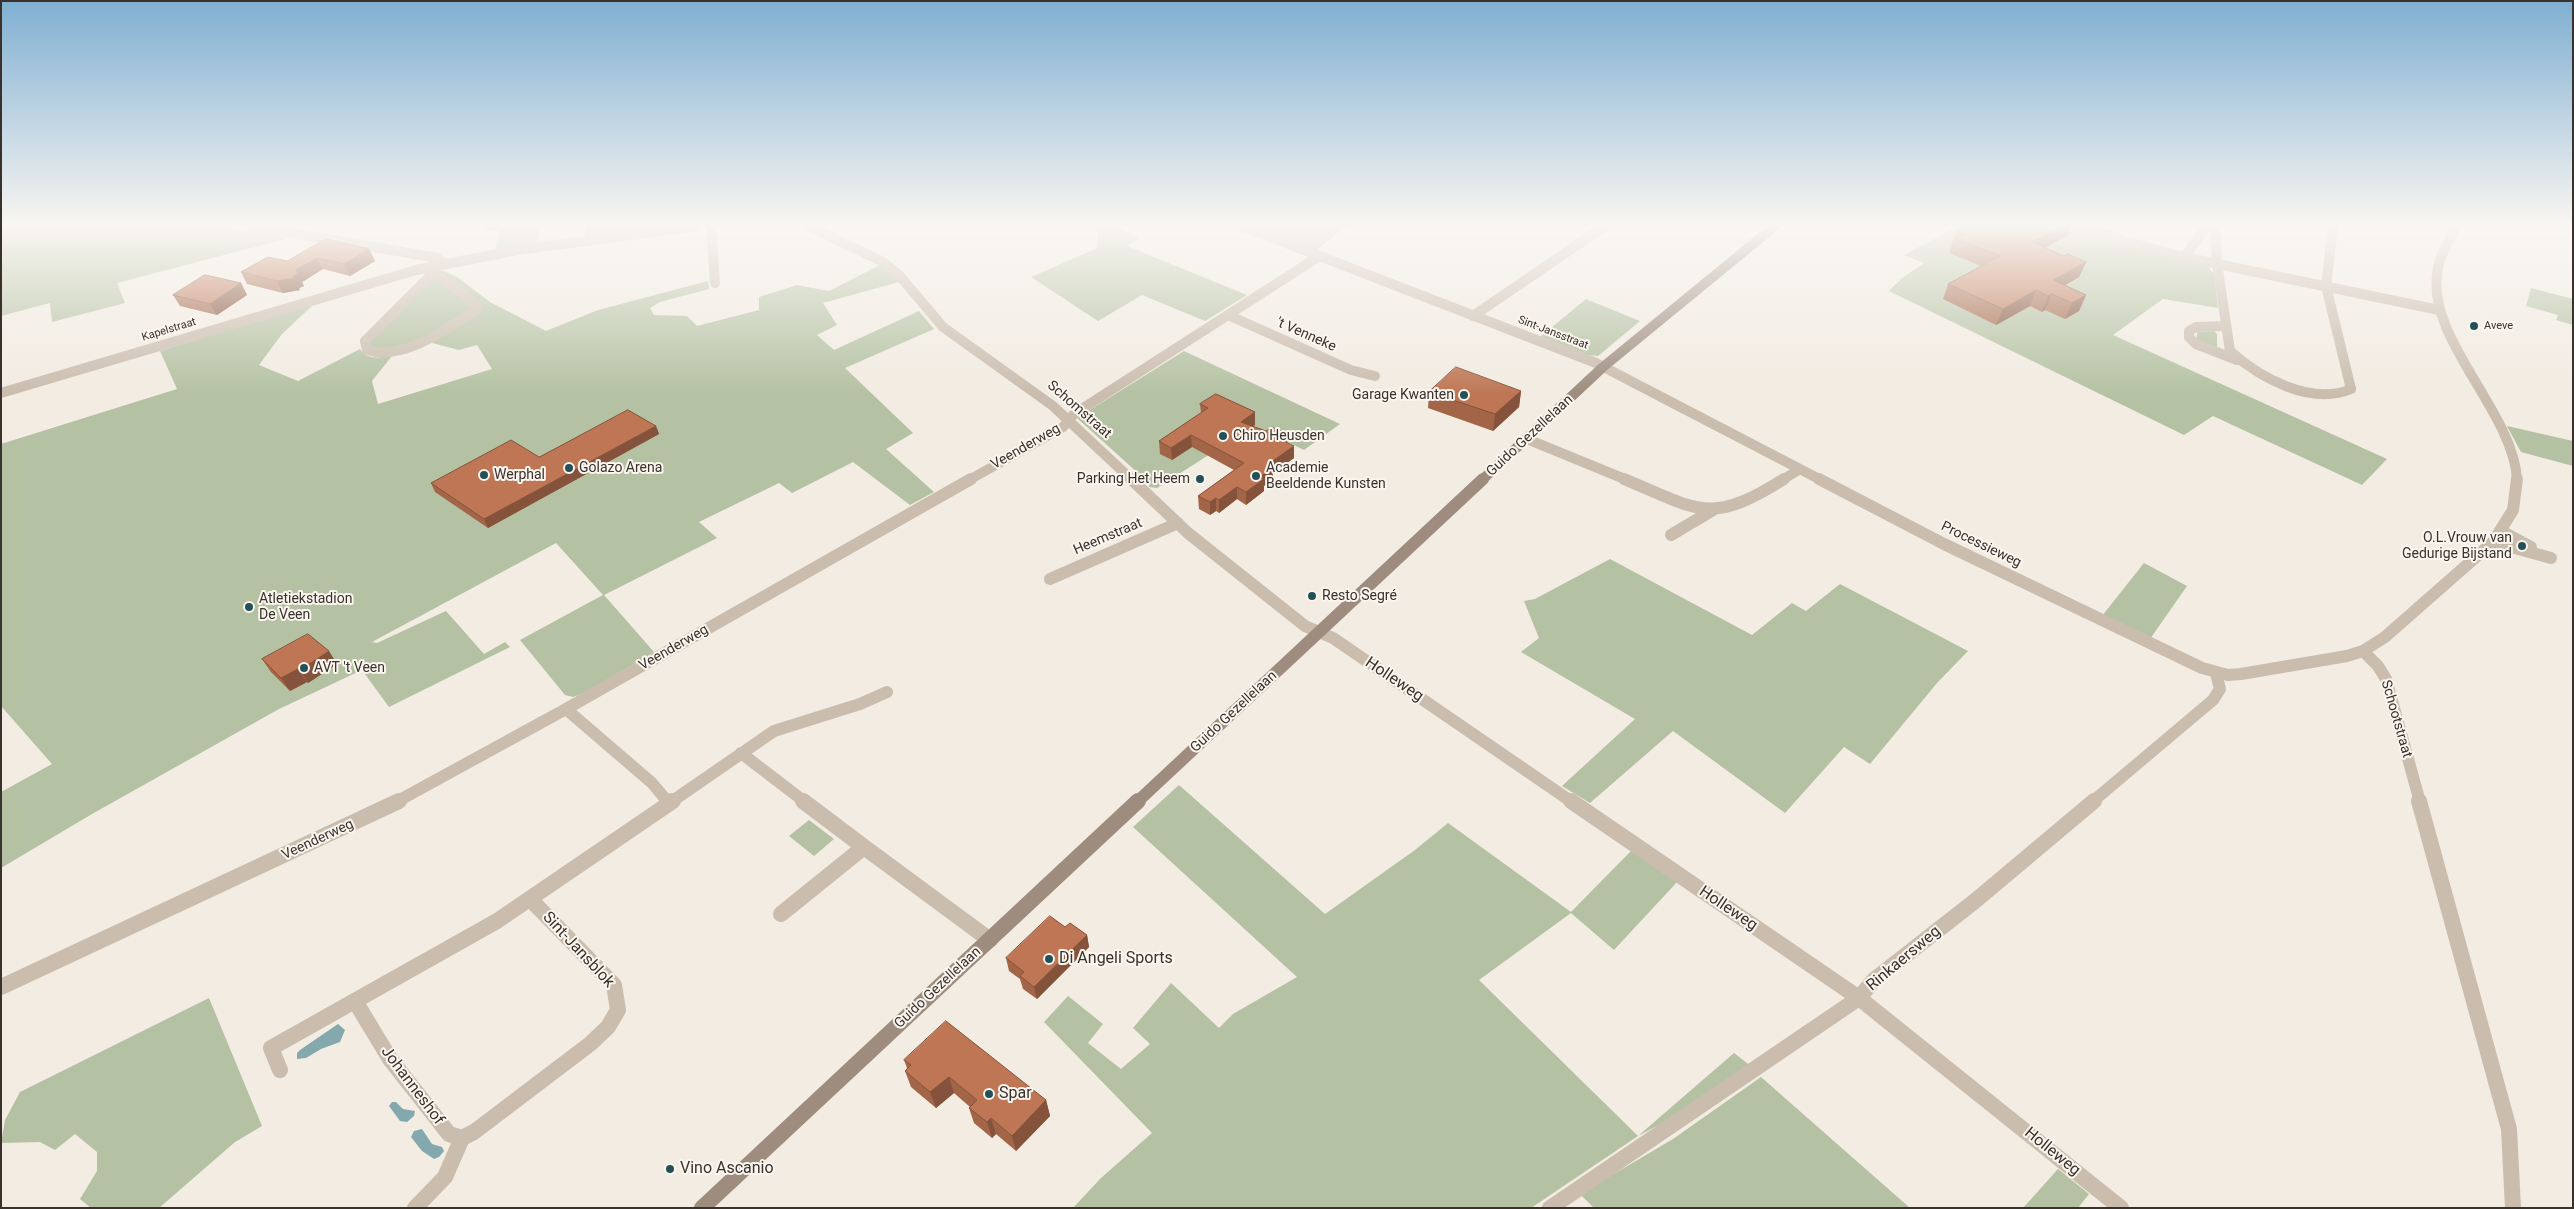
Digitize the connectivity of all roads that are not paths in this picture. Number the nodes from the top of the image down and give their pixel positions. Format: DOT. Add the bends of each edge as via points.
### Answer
graph roads {
  1 [pos="369,282"];
  2 [pos="424,282"];
  3 [pos="447,282"];
  4 [pos="906,282"];
  5 [pos="1279,282"];
  6 [pos="1385,282"];
  7 [pos="1522,282"];
  8 [pos="1707,282"];
  9 [pos="2220,282"];
  10 [pos="2308,282"];
  11 [pos="2326,282"];
  12 [pos="2436,282"];
  13 [pos="2326,286"];
  14 [pos="2439,310"];
  15 [pos="1228,315"];
  16 [pos="1473,316"];
  17 [pos="2226,326"];
  18 [pos="2239,361"];
  19 [pos="1604,367"];
  20 [pos="1375,376"];
  21 [pos="1,393"];
  22 [pos="1070,420"];
  23 [pos="1527,439"];
  24 [pos="1800,469"];
  25 [pos="1713,510"];
  26 [pos="1178,524"];
  27 [pos="2502,532"];
  28 [pos="1671,535"];
  29 [pos="2493,542"];
  30 [pos="1050,579"];
  31 [pos="1319,633"];
  32 [pos="2363,651"];
  33 [pos="2216,672"];
  34 [pos="887,692"];
  35 [pos="566,709"];
  36 [pos="741,753"];
  37 [pos="669,802"];
  38 [pos="864,847"];
  39 [pos="530,899"];
  40 [pos="781,914"];
  41 [pos="990,940"];
  42 [pos="1,987"];
  43 [pos="1859,998"];
  44 [pos="355,1001"];
  45 [pos="280,1070"];
  46 [pos="462,1138"];
  47 [pos="415,1208"];
  48 [pos="702,1208"];
  49 [pos="1550,1208"];
  50 [pos="2121,1208"];
  51 [pos="2513,1208"];
  1 -- 21 [label="street, Kapelstraat"];
  2 -- 3 [label="street" via="365,341 367,350 372,354 398,351 478,308"];
  4 -- 22 [label="street, Schomstraat" via="943,327 1030,387"];
  5 -- 15 [label="street, Veenderweg"];
  6 -- 16 [label="street, Sint-Jansstraat"];
  7 -- 16 [label="street"];
  8 -- 19 [label="main road, Guido Gezellelaan"];
  9 -- 17 [label="street"];
  10 -- 13 [label="street"];
  11 -- 13 [label="street"];
  12 -- 14 [label="street"];
  13 -- 14 [label="street"];
  13 -- 18 [label="street" via="2351,388 2343,394 2309,393"];
  14 -- 27 [label="street" via="2447,333 2506,436 2515,461 2519,483 2517,497"];
  15 -- 20 [label="street, 't Venneke" via="1351,370"];
  15 -- 22 [label="street, Veenderweg" via="1074,414"];
  16 -- 19 [label="street, Sint-Jansstraat"];
  17 -- 18 [label="street" via="2230,352"];
  17 -- 18 [label="street" via="2196,327 2189,331 2189,337 2202,347"];
  19 -- 23 [label="main road, Guido Gezellelaan"];
  19 -- 24 [label="street, Processieweg"];
  22 -- 26 [label="street, Schomstraat"];
  22 -- 35 [label="street, Veenderweg" via="1063,427"];
  23 -- 25 [label="street" via="1694,508"];
  23 -- 31 [label="main road, Guido Gezellelaan"];
  24 -- 25 [label="street" via="1747,500"];
  24 -- 33 [label="street, Processieweg" via="1944,544"];
  25 -- 28 [label="street"];
  26 -- 30 [label="street, Heemstraat"];
  26 -- 31 [label="street, Schomstraat" via="1305,626"];
  27 -- 29 [label="street"];
  27 -- 29 [label="street" via="2551,558"];
  29 -- 32 [label="street" via="2385,637"];
  31 -- 41 [label="main road, Guido Gezellelaan"];
  31 -- 43 [label="street, Holleweg" via="1333,638"];
  32 -- 33 [label="street, Processieweg" via="2330,660 2242,674"];
  32 -- 51 [label="street, Schootstraat" via="2386,679 2509,1129"];
  33 -- 43 [label="street, Rinkaersweg" via="2220,689 2212,700 1975,901 1874,980"];
  34 -- 36 [label="street, Sint-Jansblok" via="792,723"];
  35 -- 37 [label="street" via="652,783"];
  35 -- 42 [label="street, Veenderweg" via="376,813"];
  36 -- 37 [label="street, Sint-Jansblok"];
  36 -- 38 [label="street"];
  37 -- 39 [label="street, Sint-Jansblok"];
  38 -- 40 [label="street"];
  38 -- 41 [label="street"];
  39 -- 44 [label="street, Sint-Jansblok"];
  39 -- 46 [label="street, Sint-Jansblok" via="614,985 618,1010 608,1027 558,1070"];
  41 -- 48 [label="main road, Guido Gezellelaan"];
  43 -- 49 [label="street, Rinkaersweg"];
  43 -- 50 [label="street, Holleweg"];
  44 -- 45 [label="street" via="271,1048"];
  44 -- 46 [label="street, Johanneshof" via="390,1059 419,1097 449,1134"];
  46 -- 47 [label="street" via="449,1174 436,1191"];
}
